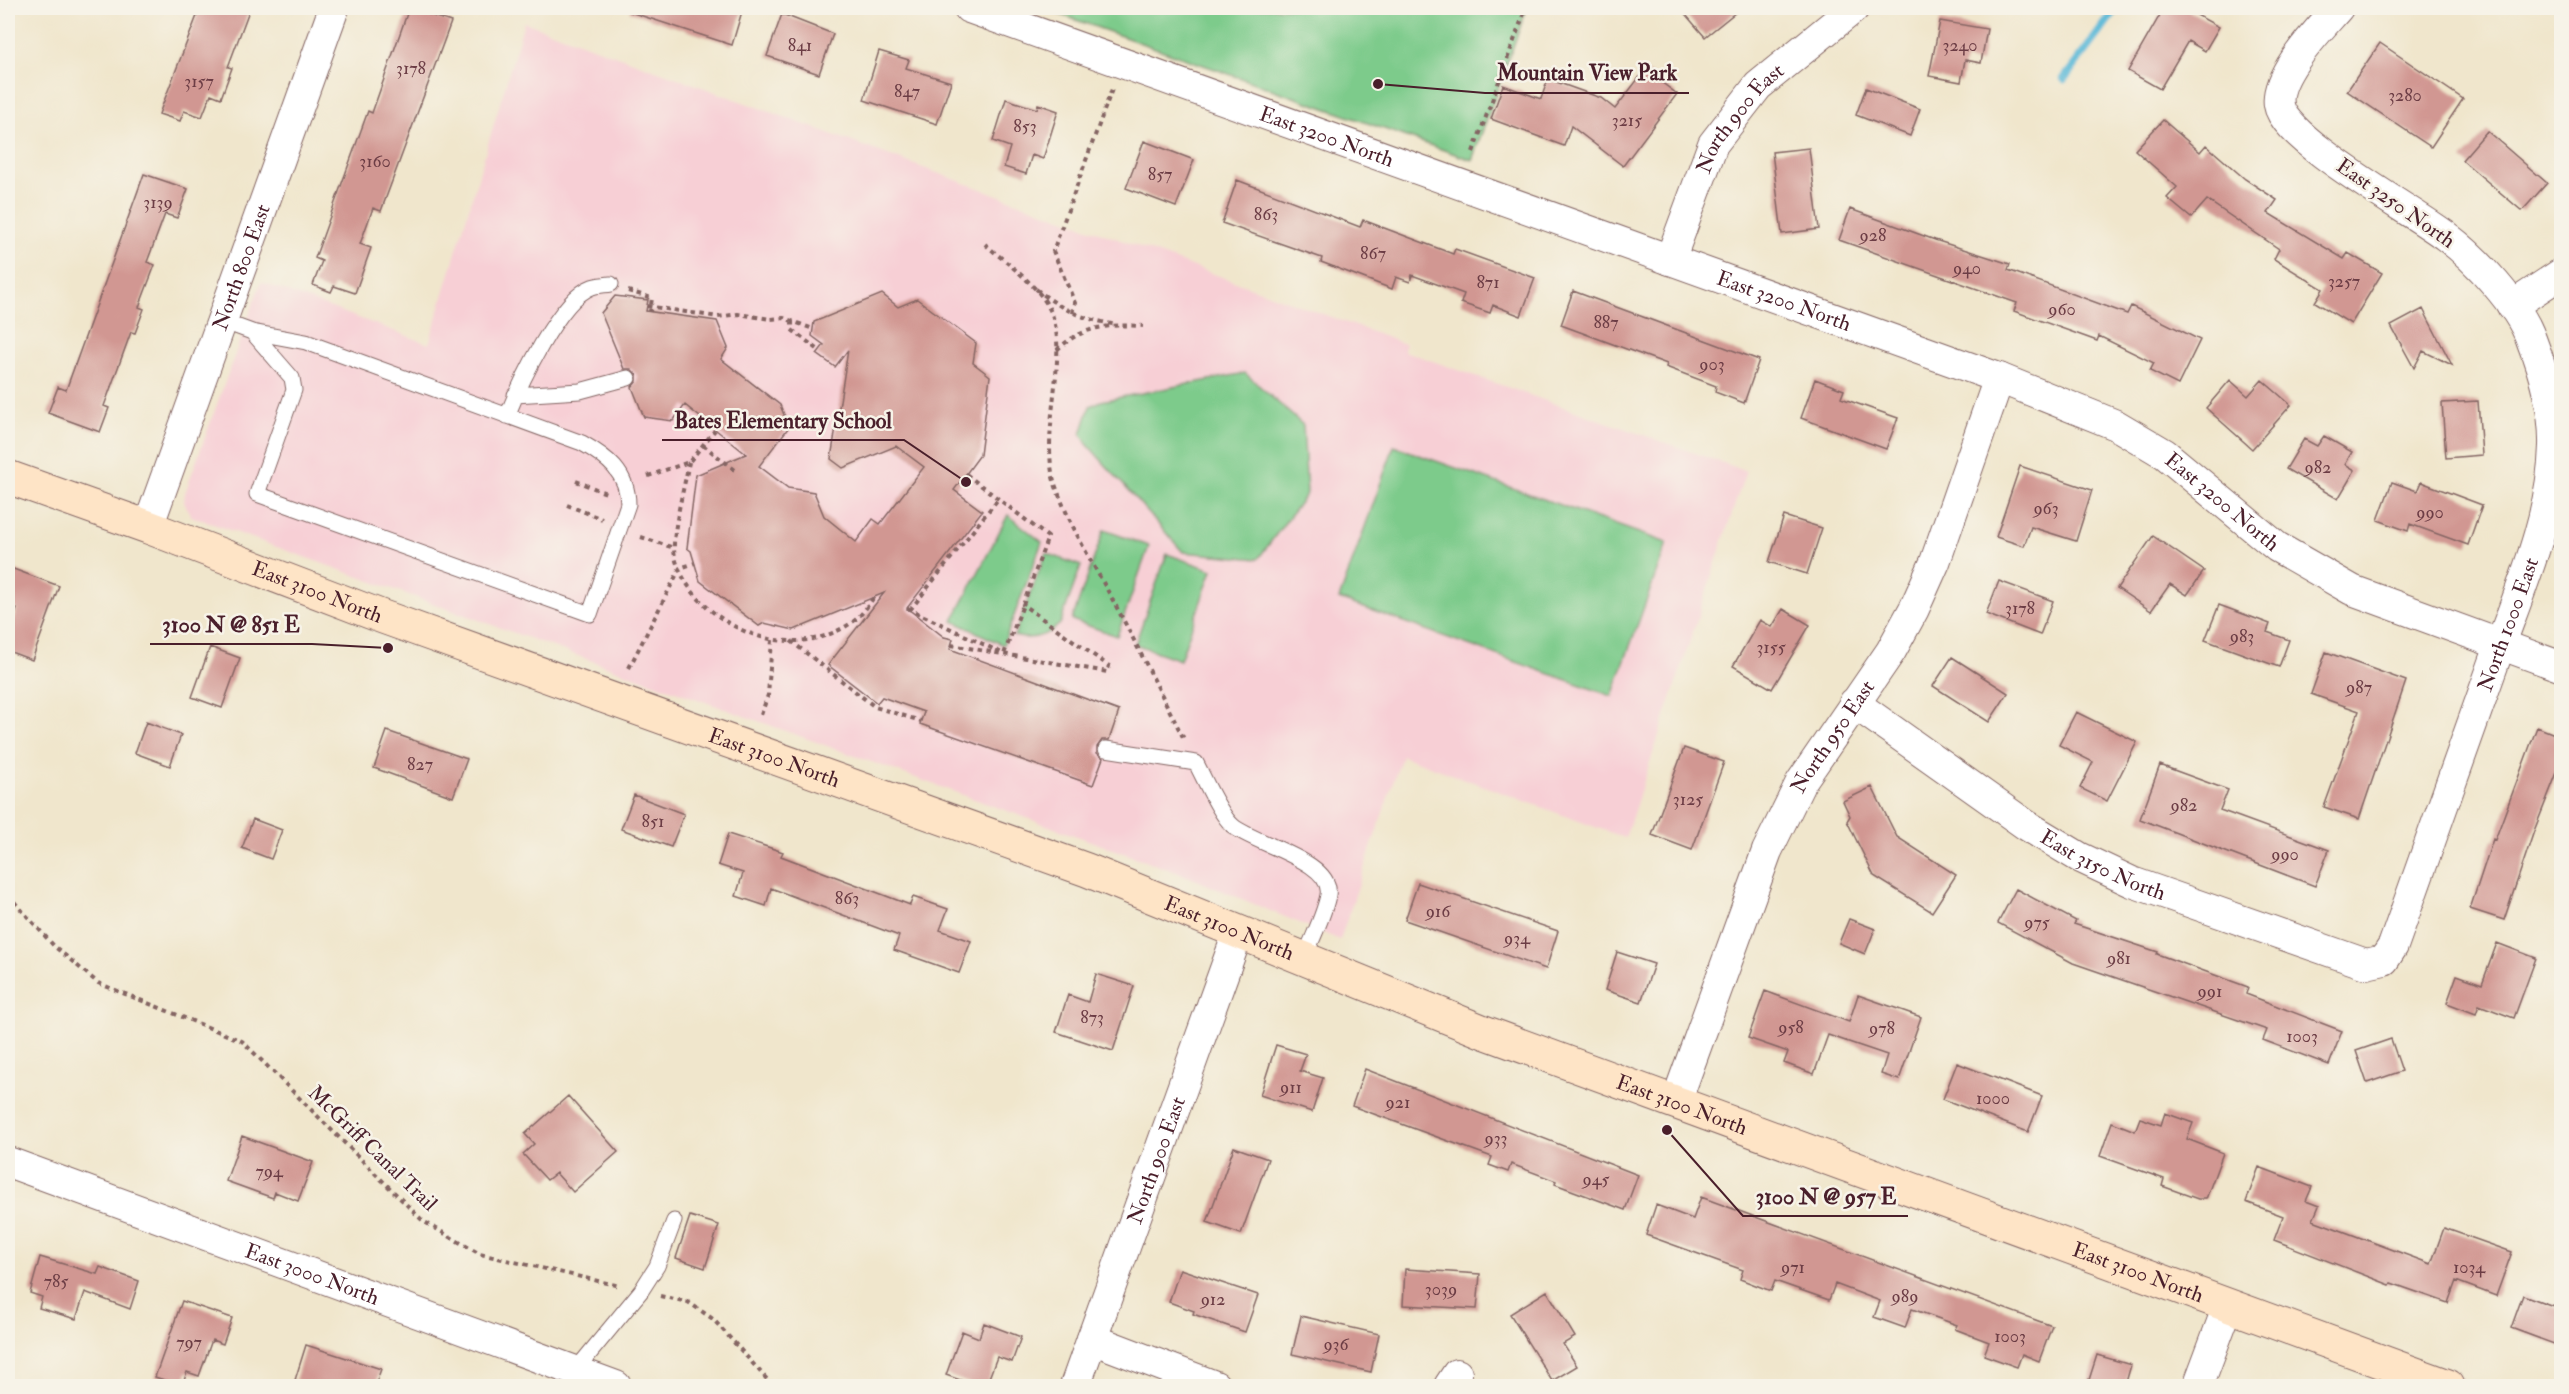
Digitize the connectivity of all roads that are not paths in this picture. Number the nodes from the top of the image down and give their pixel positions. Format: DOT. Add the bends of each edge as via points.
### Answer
graph roads {
  1 [pos="333,8"];
  2 [pos="969,8"];
  3 [pos="2337,8"];
  4 [pos="1840,12"];
  5 [pos="1670,260"];
  6 [pos="2562,273"];
  7 [pos="611,284"];
  8 [pos="2512,306"];
  9 [pos="222,321"];
  10 [pos="252,332"];
  11 [pos="628,378"];
  12 [pos="1999,378"];
  13 [pos="515,395"];
  14 [pos="507,416"];
  15 [pos="8,477"];
  16 [pos="148,527"];
  17 [pos="2500,645"];
  18 [pos="2562,667"];
  19 [pos="1854,703"];
  20 [pos="1106,749"];
  21 [pos="1238,933"];
  22 [pos="1304,960"];
  23 [pos="2384,960"];
  24 [pos="1676,1102"];
  25 [pos="8,1162"];
  26 [pos="674,1221"];
  27 [pos="2228,1306"];
  28 [pos="1092,1339"];
  29 [pos="575,1371"];
  30 [pos="616,1386"];
  31 [pos="1075,1386"];
  32 [pos="1215,1386"];
  33 [pos="2198,1386"];
  34 [pos="2448,1386"];
  1 -- 9 [label="street, North 800 East"];
  2 -- 5 [label="street, East 3200 North"];
  3 -- 8 [label="street, East 3250 North" via="2299,55 2286,78 2278,104 2283,118 2313,146 2448,237"];
  4 -- 5 [label="street, North 900 East" via="1758,86 1713,144"];
  5 -- 12 [label="street, East 3200 North"];
  6 -- 8 [label="street"];
  7 -- 13 [label="lane" via="591,287 568,307 538,350"];
  8 -- 17 [label="street, North 1000 East" via="2530,335 2551,402 2554,445 2542,522"];
  9 -- 10 [label="lane"];
  9 -- 16 [label="street, North 800 East"];
  10 -- 14 [label="lane" via="306,342"];
  10 -- 14 [label="lane" via="292,378 294,390 257,494 590,614 628,504 622,476 600,452"];
  11 -- 13 [label="lane" via="580,391"];
  12 -- 17 [label="street, East 3200 North" via="2116,425 2155,448 2277,547 2352,590"];
  12 -- 19 [label="street, North 950 East" via="1935,562 1891,651"];
  13 -- 14 [label="lane"];
  15 -- 16 [label="main road, East 3100 North"];
  16 -- 21 [label="main road, East 3100 North" via="383,617 1087,870"];
  17 -- 18 [label="street, East 3200 North"];
  17 -- 23 [label="street, North 1000 East" via="2393,946"];
  19 -- 23 [label="street, East 3150 North" via="2026,825 2088,862 2132,882 2366,964"];
  19 -- 24 [label="street, North 950 East" via="1801,782 1767,851"];
  20 -- 22 [label="lane" via="1196,763 1230,824 1247,837 1310,864 1324,879 1328,893"];
  21 -- 22 [label="main road, East 3100 North"];
  21 -- 28 [label="street, North 900 East"];
  22 -- 24 [label="main road, East 3100 North" via="1484,1032"];
  24 -- 27 [label="main road, East 3100 North"];
  25 -- 29 [label="street, East 3000 North"];
  26 -- 29 [label="lane" via="657,1266 641,1291"];
  27 -- 33 [label="street"];
  27 -- 34 [label="main road, East 3100 North"];
  28 -- 31 [label="street, North 900 East"];
  28 -- 32 [label="street"];
  29 -- 30 [label="street, East 3000 North"];
}
